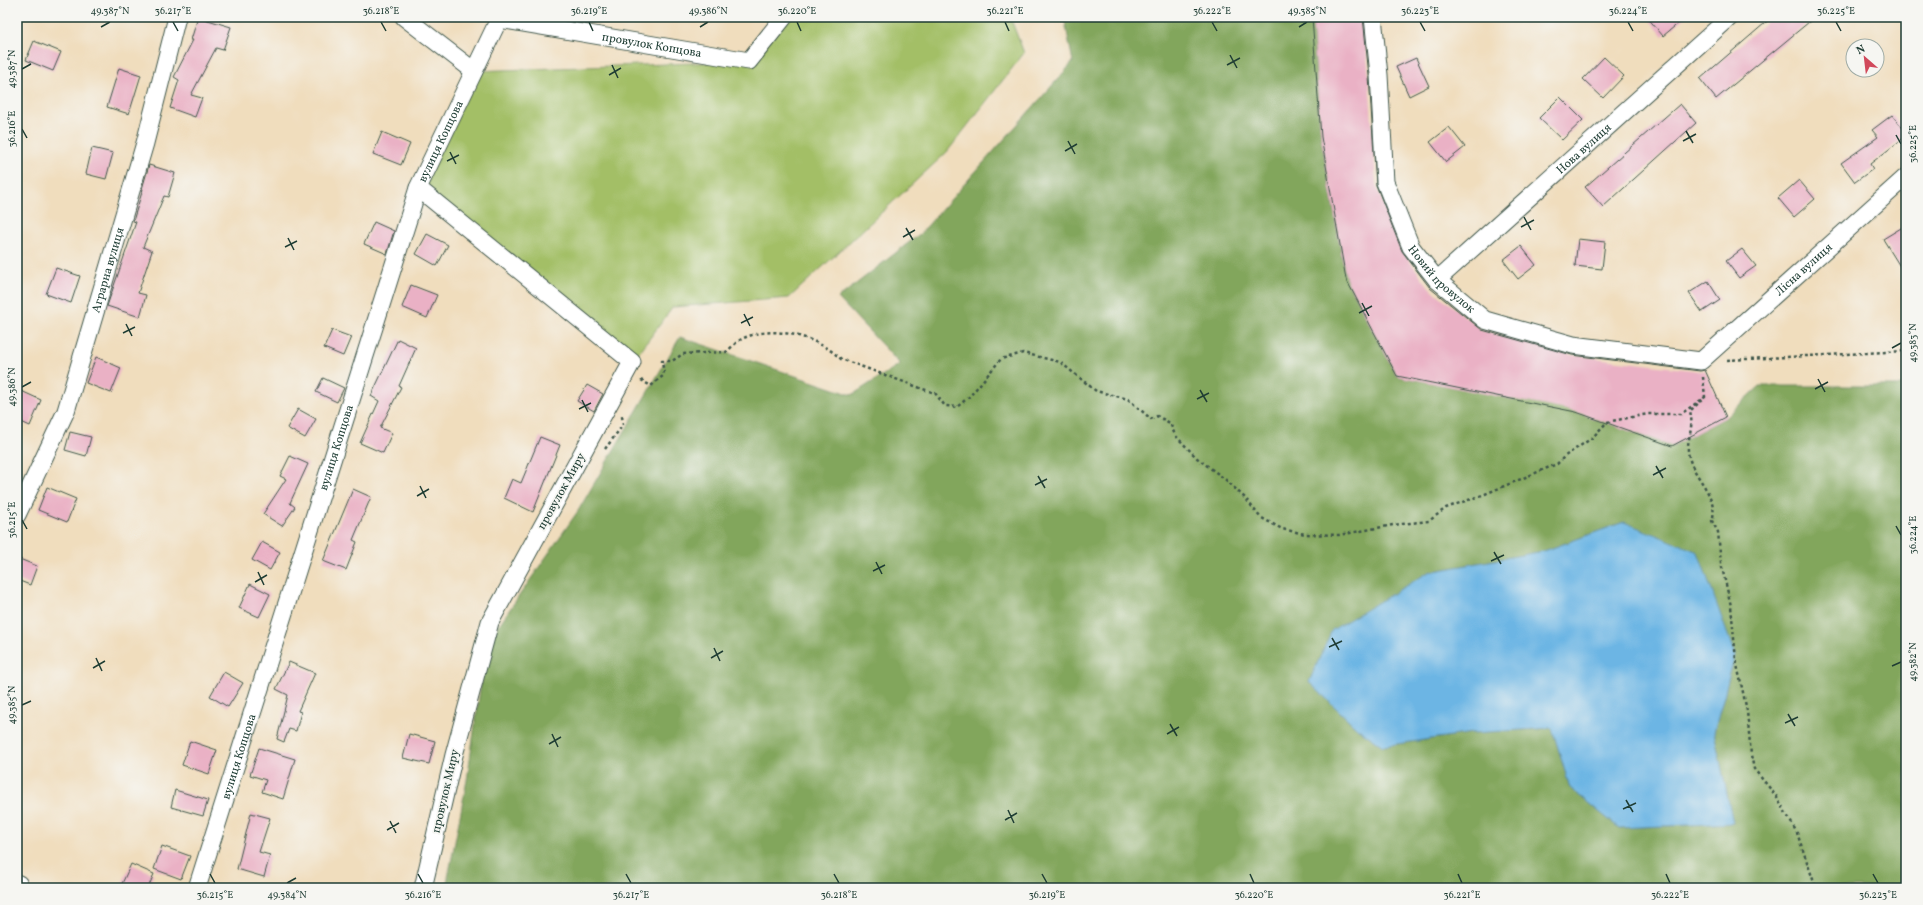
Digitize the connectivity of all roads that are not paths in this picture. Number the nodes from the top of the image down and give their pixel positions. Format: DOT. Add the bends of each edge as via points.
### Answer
graph roads {
  1 [pos="177,17"];
  2 [pos="404,17"];
  3 [pos="784,17"];
  4 [pos="1373,17"];
  5 [pos="500,18"];
  6 [pos="1724,19"];
  7 [pos="474,71"];
  8 [pos="1906,177"];
  9 [pos="418,188"];
  10 [pos="1437,280"];
  11 [pos="1701,361"];
  12 [pos="17,515"];
  13 [pos="197,888"];
  14 [pos="423,888"];
  1 -- 12 [label="street, Аграрна вулиця" via="144,143 66,411"];
  2 -- 7 [label="street"];
  3 -- 5 [label="street, провулок Копцова" via="749,62"];
  4 -- 10 [label="street, Новий провулок" via="1385,182 1411,247"];
  5 -- 7 [label="street, вулиця Копцова"];
  6 -- 10 [label="street, Нова вулиця"];
  7 -- 9 [label="street, вулиця Копцова"];
  8 -- 11 [label="street, Лісна вулиця"];
  9 -- 13 [label="street, вулиця Копцова"];
  9 -- 14 [label="street, провулок Миру" via="632,362 490,622 454,755"];
  10 -- 11 [label="street, Новий провулок" via="1485,320 1573,345"];
}
